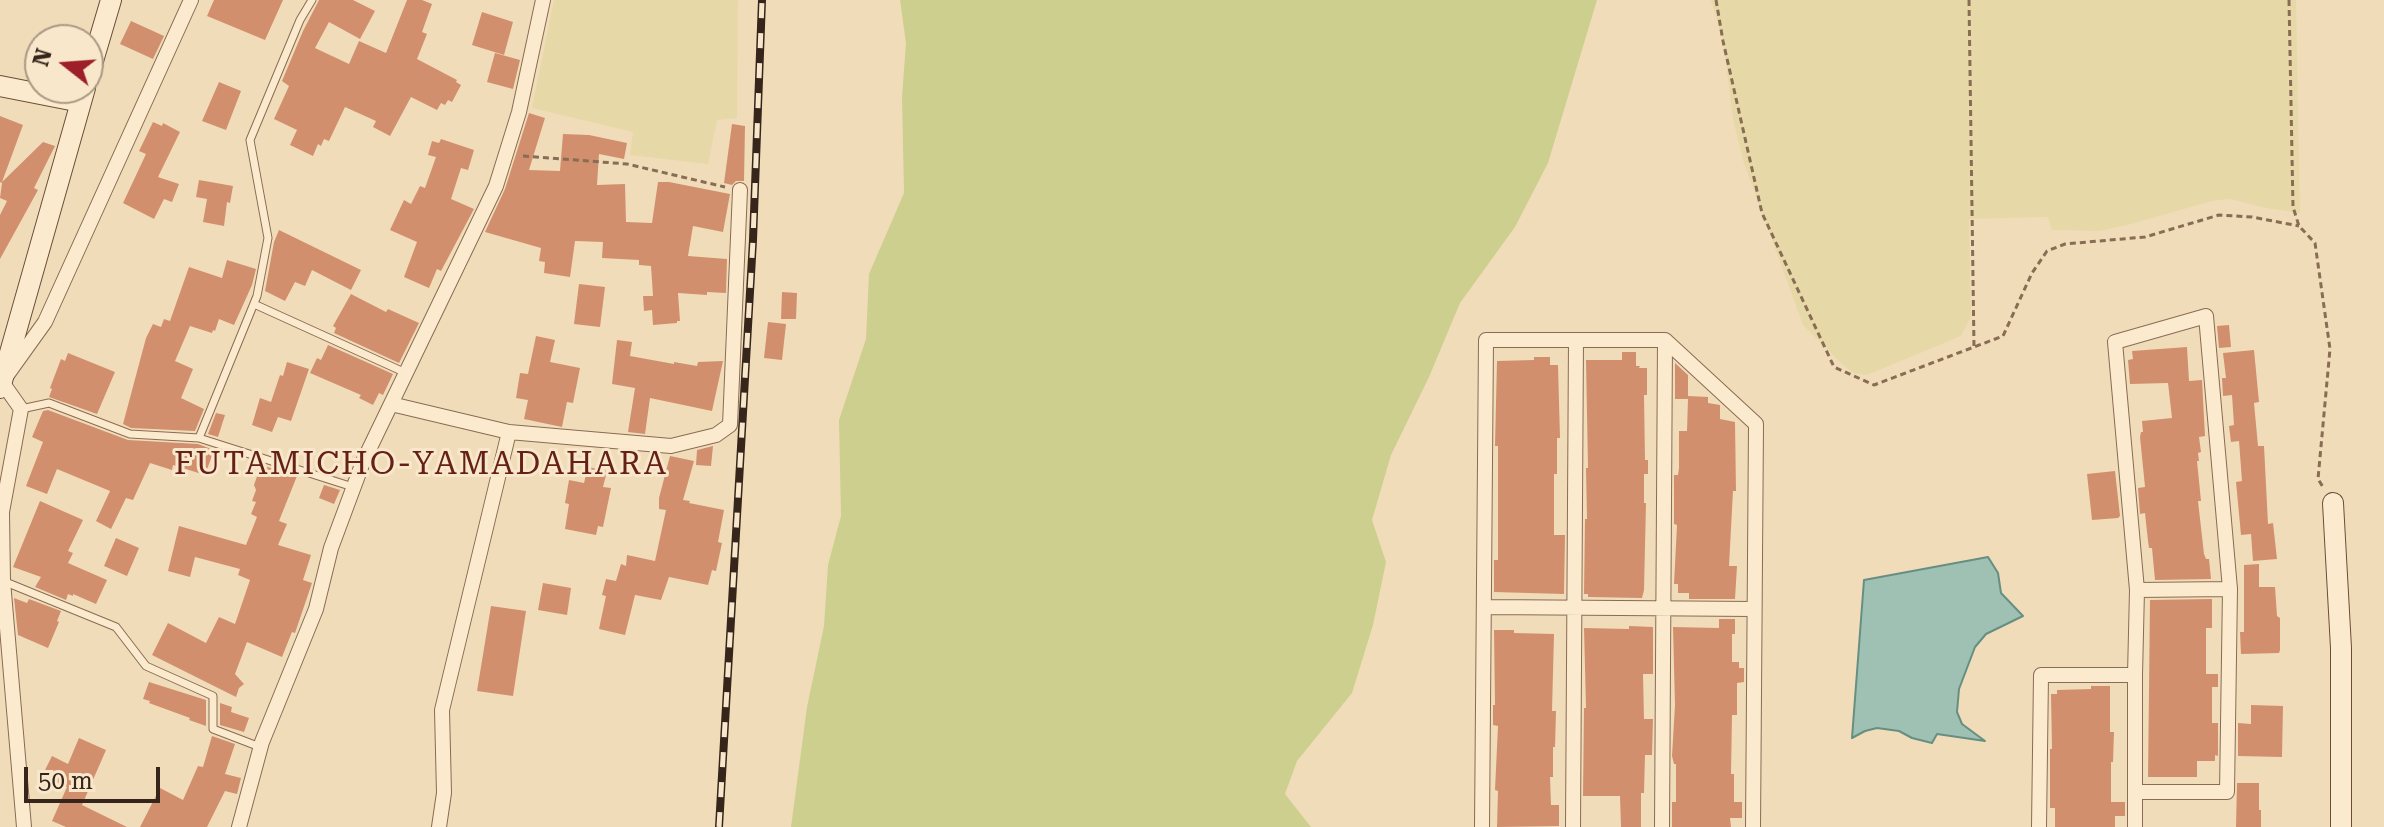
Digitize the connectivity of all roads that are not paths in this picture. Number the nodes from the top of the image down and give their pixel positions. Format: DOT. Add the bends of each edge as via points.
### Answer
graph roads {
  1 [pos="111,0"];
  2 [pos="191,0"];
  3 [pos="312,0"];
  4 [pos="543,0"];
  5 [pos="104,24"];
  6 [pos="0,86"];
  7 [pos="24,89"];
  8 [pos="80,104"];
  9 [pos="740,190"];
  10 [pos="254,304"];
  11 [pos="1576,340"];
  12 [pos="1665,340"];
  13 [pos="406,373"];
  14 [pos="1,385"];
  15 [pos="391,404"];
  16 [pos="21,409"];
  17 [pos="509,432"];
  18 [pos="199,438"];
  19 [pos="353,487"];
  20 [pos="2333,503"];
  21 [pos="3,581"];
  22 [pos="2230,589"];
  23 [pos="2137,590"];
  24 [pos="1485,607"];
  25 [pos="1573,608"];
  26 [pos="1665,609"];
  27 [pos="1754,609"];
  28 [pos="2135,675"];
  29 [pos="260,747"];
  30 [pos="2135,792"];
  31 [pos="24,827"];
  32 [pos="239,827"];
  33 [pos="439,827"];
  34 [pos="1482,827"];
  35 [pos="1573,827"];
  36 [pos="1662,827"];
  37 [pos="1753,827"];
  38 [pos="2039,827"];
  39 [pos="2135,827"];
  40 [pos="2341,827"];
  1 -- 5 [label="street"];
  2 -- 14 [label="street" via="45,322"];
  3 -- 10 [label="lane" via="250,140 268,238"];
  4 -- 13 [label="street" via="496,186"];
  6 -- 7 [label="street"];
  8 -- 14 [label="street"];
  9 -- 17 [label="street" via="730,425 716,435 671,446"];
  10 -- 13 [label="lane"];
  10 -- 18 [label="lane"];
  11 -- 12 [label="street"];
  11 -- 24 [label="street" via="1486,340"];
  11 -- 25 [label="street"];
  12 -- 26 [label="street"];
  12 -- 27 [label="street" via="1756,424"];
  13 -- 15 [label="street"];
  14 -- 16 [label="street"];
  15 -- 17 [label="street"];
  15 -- 19 [label="street"];
  16 -- 18 [label="lane" via="49,403 130,434"];
  16 -- 21 [label="street" via="2,512"];
  17 -- 33 [label="street" via="442,710 444,793"];
  18 -- 19 [label="lane"];
  19 -- 29 [label="street" via="316,609"];
  20 -- 40 [label="street" via="2341,648"];
  21 -- 29 [label="lane" via="116,627 146,666 213,696 213,729"];
  21 -- 31 [label="street"];
  22 -- 23 [label="street"];
  22 -- 23 [label="street" via="2206,316 2115,342"];
  22 -- 30 [label="street" via="2227,792"];
  23 -- 28 [label="street"];
  24 -- 25 [label="street"];
  24 -- 34 [label="street"];
  25 -- 26 [label="street"];
  25 -- 35 [label="street"];
  26 -- 27 [label="street"];
  26 -- 36 [label="street"];
  27 -- 37 [label="street"];
  28 -- 30 [label="street"];
  28 -- 38 [label="street" via="2041,675"];
  29 -- 32 [label="street"];
  30 -- 39 [label="street"];
}
